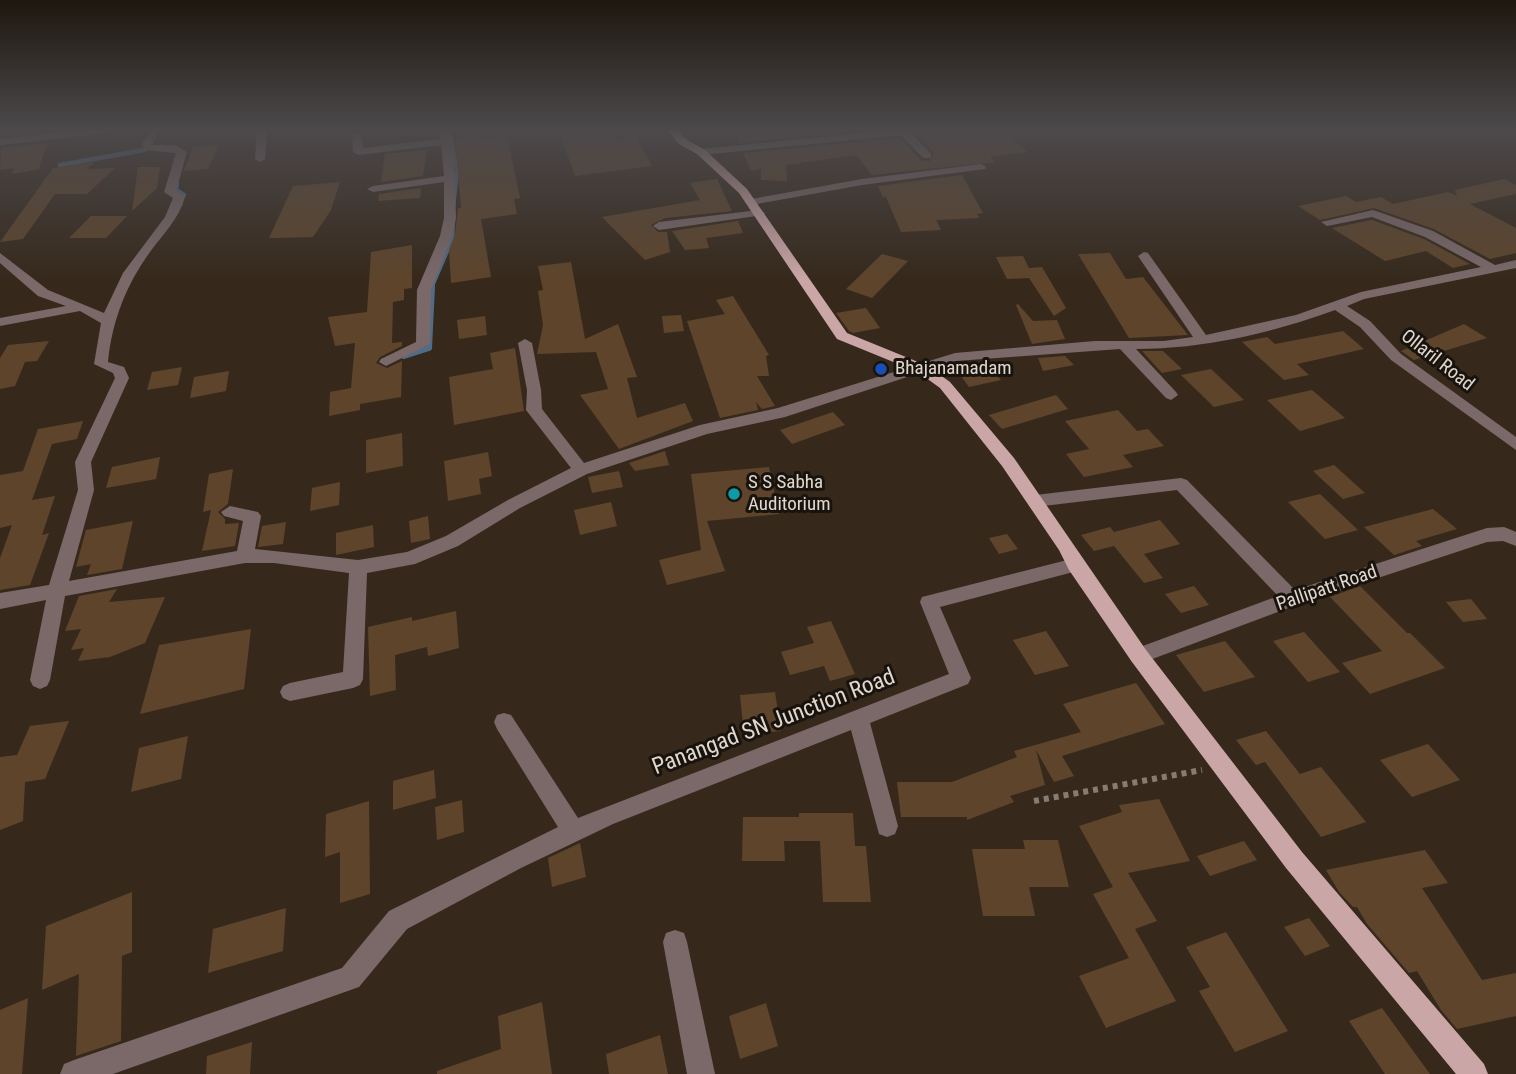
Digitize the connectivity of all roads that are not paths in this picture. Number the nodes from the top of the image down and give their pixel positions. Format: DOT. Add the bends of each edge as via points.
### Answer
graph roads {
  1 [pos="174,180"];
  2 [pos="436,180"];
  3 [pos="451,180"];
  4 [pos="729,180"];
  5 [pos="877,180"];
  6 [pos="956,180"];
  7 [pos="960,185"];
  8 [pos="373,189"];
  9 [pos="755,207"];
  10 [pos="1327,222"];
  11 [pos="659,226"];
  12 [pos="1144,256"];
  13 [pos="0,257"];
  14 [pos="1516,264"];
  15 [pos="1494,269"];
  16 [pos="1337,305"];
  17 [pos="82,307"];
  18 [pos="106,320"];
  19 [pos="0,322"];
  20 [pos="1202,339"];
  21 [pos="525,342"];
  22 [pos="1124,345"];
  23 [pos="386,362"];
  24 [pos="923,369"];
  25 [pos="1171,395"];
  26 [pos="1516,445"];
  27 [pos="581,470"];
  28 [pos="1035,501"];
  29 [pos="230,512"];
  30 [pos="1516,538"];
  31 [pos="245,556"];
  32 [pos="1075,565"];
  33 [pos="358,567"];
  34 [pos="57,590"];
  35 [pos="1292,599"];
  36 [pos="0,601"];
  37 [pos="1139,656"];
  38 [pos="40,680"];
  39 [pos="290,692"];
  40 [pos="859,718"];
  41 [pos="504,722"];
  42 [pos="887,825"];
  43 [pos="574,832"];
  44 [pos="675,942"];
  45 [pos="74,1074"];
  46 [pos="701,1074"];
  47 [pos="1474,1074"];
  1 -- 18 [label="street" via="170,192 179,197 177,208 140,257"];
  2 -- 8 [label="street"];
  3 -- 23 [label="street" via="446,236 424,290 424,344"];
  4 -- 9 [label="main road"];
  5 -- 9 [label="street"];
  6 -- 7 [label="street"];
  9 -- 11 [label="street"];
  9 -- 24 [label="main road" via="842,336"];
  10 -- 15 [label="street" via="1373,212 1429,234"];
  12 -- 20 [label="street"];
  13 -- 17 [label="street" via="43,293"];
  14 -- 15 [label="street"];
  15 -- 16 [label="street"];
  16 -- 20 [label="street" via="1300,318"];
  16 -- 26 [label="street, Ollaril Road" via="1365,324 1396,357"];
  17 -- 18 [label="street"];
  17 -- 19 [label="street"];
  18 -- 34 [label="street" via="101,364 119,370 122,378 83,462 86,490"];
  20 -- 22 [label="street"];
  21 -- 27 [label="street" via="534,410"];
  22 -- 24 [label="street" via="956,357"];
  22 -- 25 [label="street"];
  24 -- 27 [label="street" via="780,413 705,429"];
  24 -- 28 [label="main road" via="952,394"];
  27 -- 33 [label="street" via="452,541 410,559"];
  28 -- 32 [label="main road"];
  28 -- 35 [label="street" via="1181,484"];
  29 -- 31 [label="street" via="252,516"];
  30 -- 35 [label="street, Pallipatt Road" via="1487,535"];
  31 -- 33 [label="street"];
  31 -- 34 [label="street"];
  32 -- 37 [label="main road"];
  32 -- 40 [label="street, Panangad SN Junction Road" via="929,602 961,678"];
  33 -- 39 [label="street" via="353,679"];
  34 -- 36 [label="street"];
  34 -- 38 [label="street"];
  35 -- 37 [label="street, Pallipatt Road"];
  37 -- 47 [label="main road" via="1294,860"];
  40 -- 42 [label="street"];
  40 -- 43 [label="street, Panangad SN Junction Road"];
  41 -- 43 [label="street"];
  43 -- 45 [label="street, Panangad SN Junction Road" via="398,920 350,978"];
  44 -- 46 [label="street"];
}
